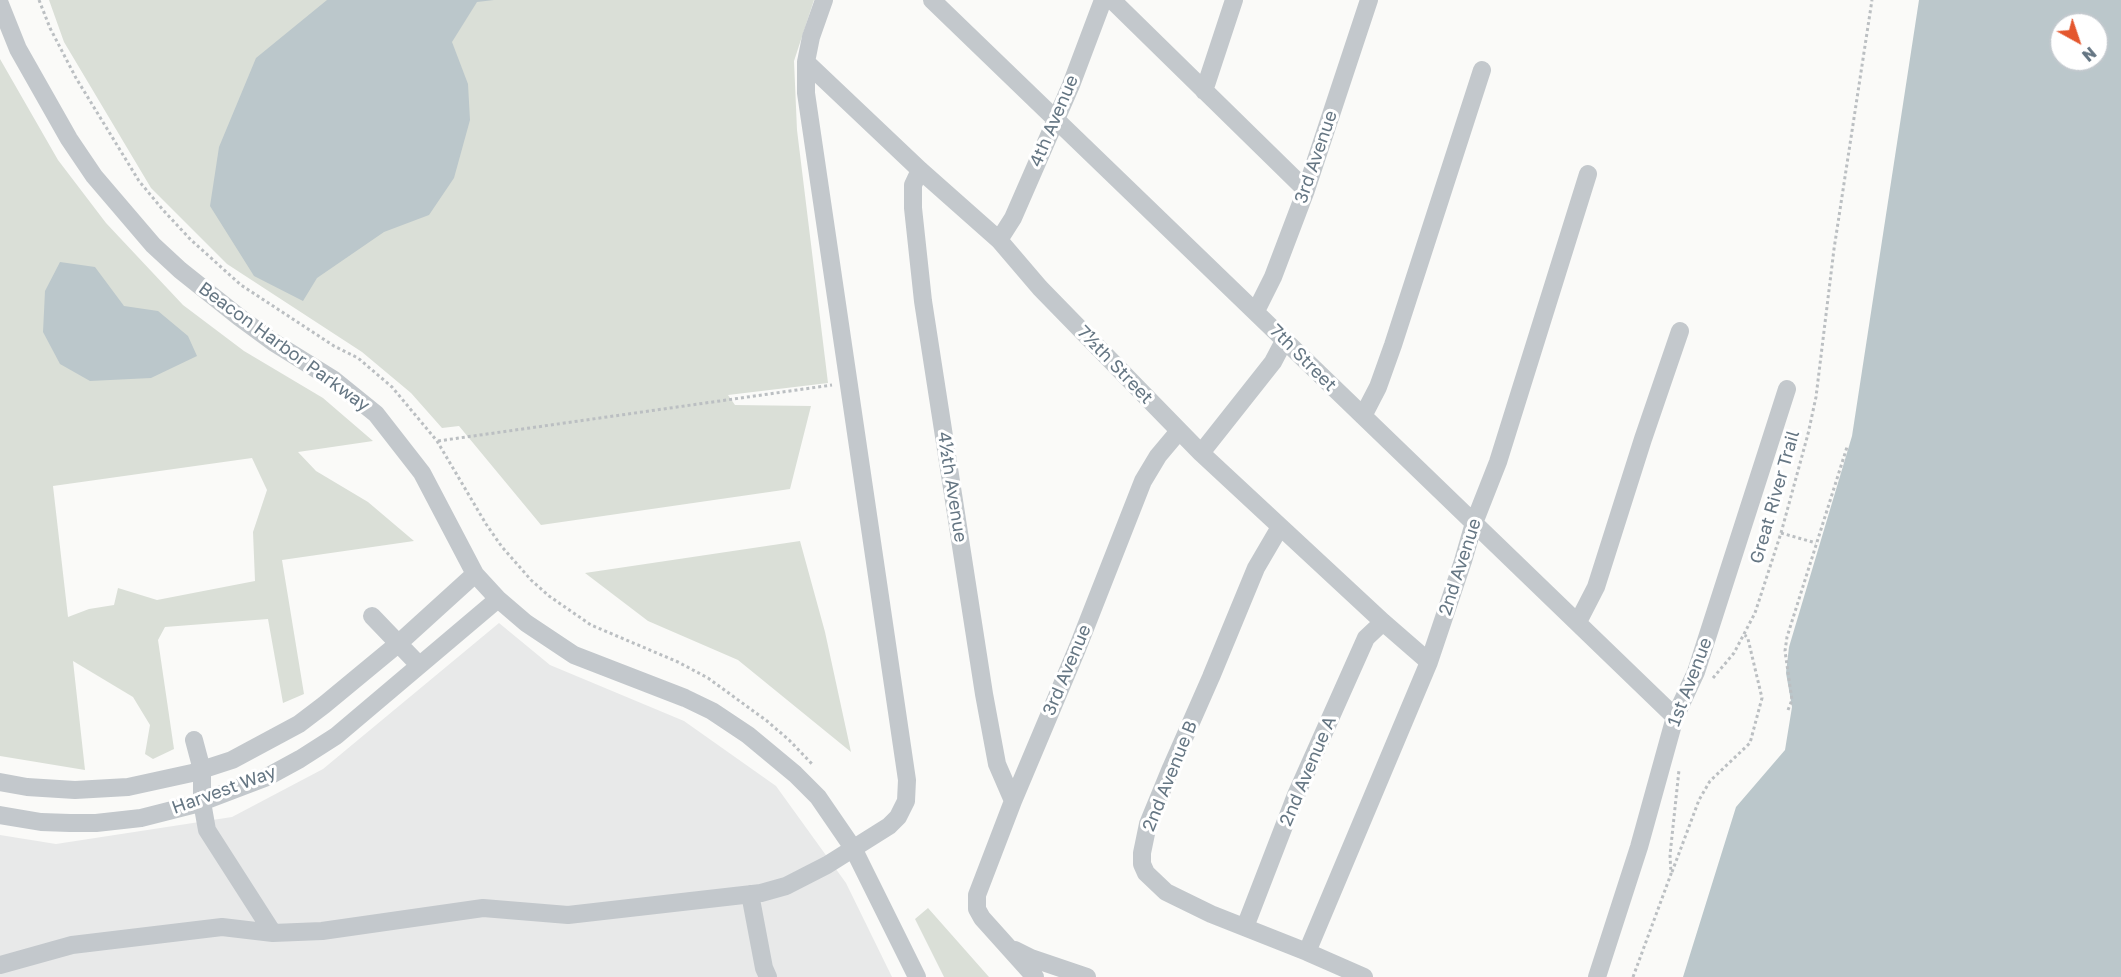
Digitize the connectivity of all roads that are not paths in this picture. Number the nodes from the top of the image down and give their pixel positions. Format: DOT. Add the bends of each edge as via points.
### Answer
graph roads {
  1 [pos="824,0"];
  2 [pos="932,0"];
  3 [pos="1103,0"];
  4 [pos="1112,0"];
  5 [pos="1234,0"];
  6 [pos="1369,0"];
  7 [pos="0,4"];
  8 [pos="806,62"];
  9 [pos="1482,70"];
  10 [pos="1204,91"];
  11 [pos="1055,119"];
  12 [pos="920,170"];
  13 [pos="1588,174"];
  14 [pos="1306,190"];
  15 [pos="999,240"];
  16 [pos="1256,311"];
  17 [pos="1680,330"];
  18 [pos="1284,341"];
  19 [pos="1787,388"];
  20 [pos="1363,416"];
  21 [pos="1179,431"];
  22 [pos="1201,453"];
  23 [pos="1474,523"];
  24 [pos="1280,527"];
  25 [pos="475,574"];
  26 [pos="498,599"];
  27 [pos="372,616"];
  28 [pos="1383,622"];
  29 [pos="1578,622"];
  30 [pos="399,643"];
  31 [pos="1429,662"];
  32 [pos="419,665"];
  33 [pos="1675,717"];
  34 [pos="194,740"];
  35 [pos="202,770"];
  36 [pos="0,782"];
  37 [pos="1013,801"];
  38 [pos="202,802"];
  39 [pos="0,815"];
  40 [pos="854,848"];
  41 [pos="750,894"];
  42 [pos="1245,927"];
  43 [pos="273,933"];
  44 [pos="1008,946"];
  45 [pos="1307,952"];
  46 [pos="0,965"];
  47 [pos="768,977"];
  48 [pos="917,977"];
  49 [pos="1035,977"];
  50 [pos="1087,977"];
  51 [pos="1364,977"];
  52 [pos="1597,977"];
  1 -- 8 [label="street"];
  2 -- 11 [label="street, 7th Street"];
  3 -- 11 [label="street, 4th Avenue"];
  4 -- 10 [label="street"];
  5 -- 10 [label="street"];
  6 -- 14 [label="street, 3rd Avenue"];
  7 -- 25 [label="street, Beacon Harbor Parkway" via="18,50 94,176 153,245 180,270 376,414 422,473"];
  8 -- 12 [label="street, 7½th Street"];
  8 -- 40 [label="street" via="806,93 907,793 898,817"];
  9 -- 20 [label="street" via="1393,345"];
  10 -- 14 [label="street"];
  11 -- 15 [label="street, 4th Avenue" via="1013,218"];
  11 -- 16 [label="street, 7th Street"];
  12 -- 15 [label="street, 7½th Street"];
  12 -- 37 [label="street, 4½th Avenue" via="913,185 913,207 923,302 984,694 998,764"];
  13 -- 23 [label="street, 2nd Avenue" via="1498,462"];
  14 -- 16 [label="street, 3rd Avenue"];
  15 -- 21 [label="street, 7½th Street" via="1040,288"];
  16 -- 18 [label="street, 7th Street"];
  17 -- 29 [label="street" via="1596,587"];
  18 -- 20 [label="street, 7th Street"];
  18 -- 22 [label="street" via="1273,362"];
  19 -- 33 [label="street, 1st Avenue" via="1696,672"];
  20 -- 23 [label="street, 7th Street"];
  21 -- 22 [label="street, 7½th Street"];
  21 -- 37 [label="street, 3rd Avenue" via="1143,482"];
  22 -- 24 [label="street, 7½th Street"];
  23 -- 29 [label="street, 7th Street"];
  23 -- 31 [label="street, 2nd Avenue"];
  24 -- 28 [label="street, 7½th Street"];
  24 -- 42 [label="street, 2nd Avenue B" via="1256,567 1148,824 1142,853 1146,873 1166,892"];
  25 -- 26 [label="street, Beacon Harbor Parkway"];
  25 -- 30 [label="street, Harvest Way"];
  26 -- 32 [label="street, Harvest Way"];
  26 -- 40 [label="street, Beacon Harbor Parkway" via="574,655 712,711 748,735 818,797"];
  27 -- 30 [label="street"];
  28 -- 31 [label="street, 7½th Street"];
  28 -- 42 [label="street, 2nd Avenue A" via="1366,638 1296,795"];
  29 -- 33 [label="street, 7th Street"];
  30 -- 32 [label="street"];
  30 -- 35 [label="street, Harvest Way" via="299,724 232,760"];
  31 -- 45 [label="street, 2nd Avenue"];
  32 -- 38 [label="street, Harvest Way" via="336,736 300,759 267,777"];
  33 -- 52 [label="street, 1st Avenue"];
  34 -- 35 [label="street"];
  35 -- 36 [label="street, Harvest Way" via="104,789 27,787"];
  35 -- 38 [label="street"];
  37 -- 44 [label="street, 3rd Avenue" via="977,895 982,918"];
  38 -- 39 [label="street, Harvest Way" via="141,818 96,823 41,822"];
  38 -- 43 [label="street" via="207,830"];
  40 -- 41 [label="street" via="786,886"];
  40 -- 48 [label="street, Beacon Harbor Parkway"];
  41 -- 43 [label="street" via="568,915 483,908 322,931"];
  41 -- 47 [label="street"];
  42 -- 45 [label="street, 2nd Avenue B"];
  43 -- 46 [label="street" via="222,927 72,945"];
  44 -- 49 [label="street"];
  44 -- 50 [label="street"];
  45 -- 51 [label="street, 2nd Avenue B"];
}
